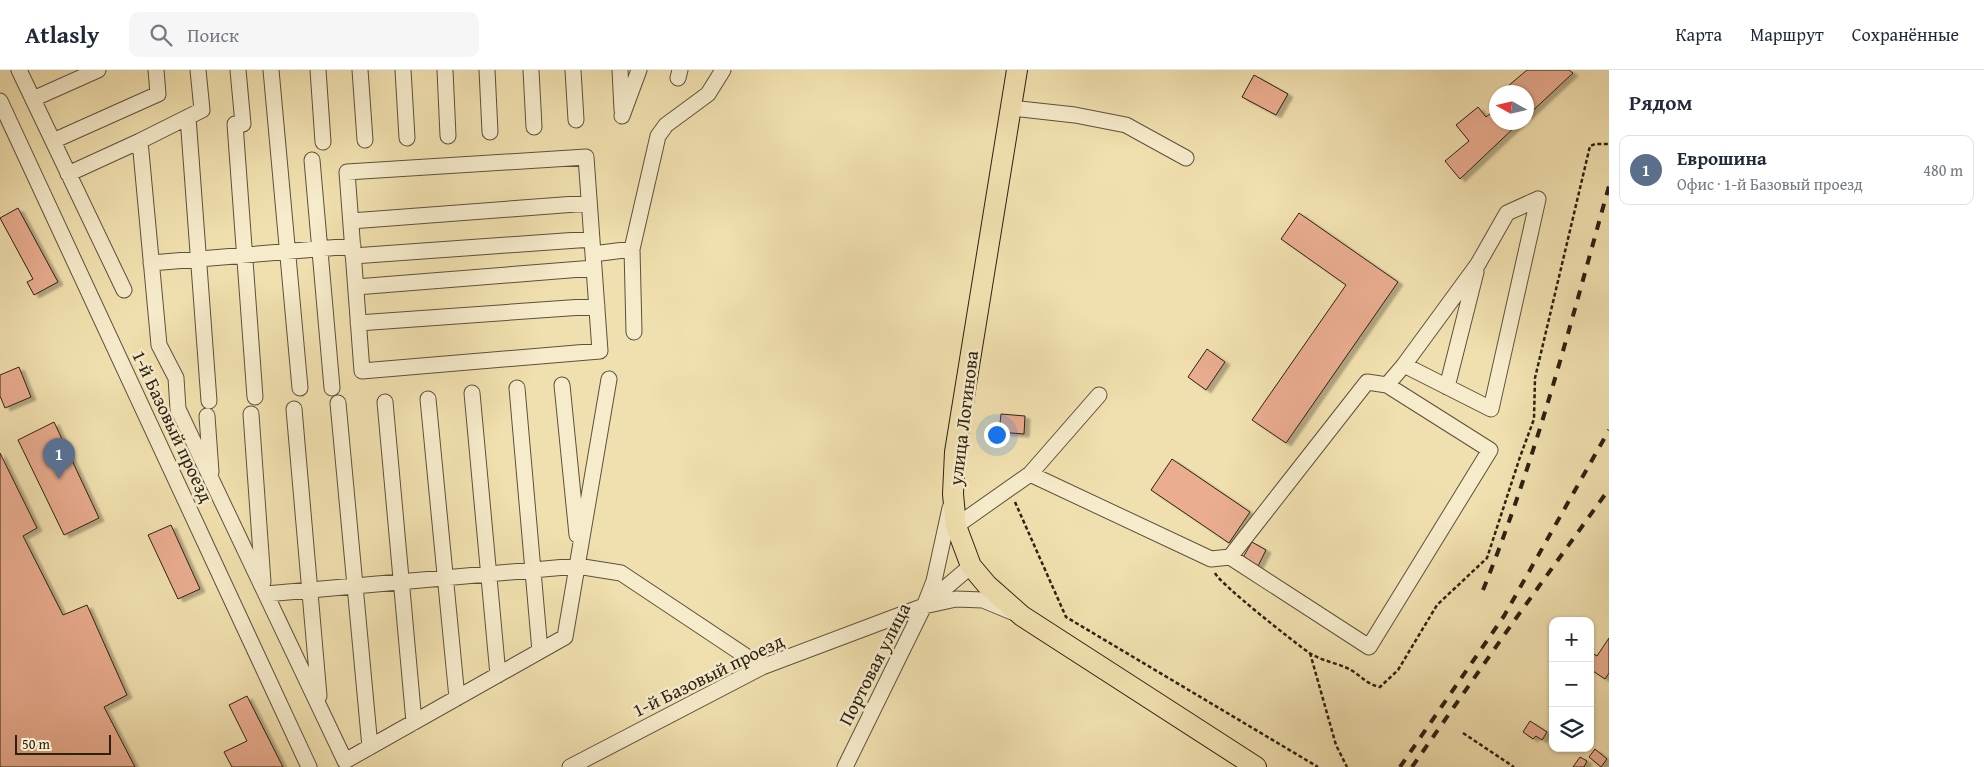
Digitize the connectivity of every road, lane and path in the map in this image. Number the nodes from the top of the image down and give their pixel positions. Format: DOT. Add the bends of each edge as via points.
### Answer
graph roads {
  1 [pos="19,70"];
  2 [pos="98,70"];
  3 [pos="156,70"];
  4 [pos="198,70"];
  5 [pos="238,70"];
  6 [pos="271,70"];
  7 [pos="318,70"];
  8 [pos="360,70"];
  9 [pos="403,70"];
  10 [pos="445,70"];
  11 [pos="487,70"];
  12 [pos="531,70"];
  13 [pos="573,70"];
  14 [pos="620,70"];
  15 [pos="639,70"];
  16 [pos="723,70"];
  17 [pos="1015,71"];
  18 [pos="33,99"];
  19 [pos="0,101"];
  20 [pos="1011,108"];
  21 [pos="188,117"];
  22 [pos="576,120"];
  23 [pos="534,127"];
  24 [pos="490,132"];
  25 [pos="448,136"];
  26 [pos="407,138"];
  27 [pos="53,140"];
  28 [pos="365,140"];
  29 [pos="140,141"];
  30 [pos="323,142"];
  31 [pos="1609,144"];
  32 [pos="1186,158"];
  33 [pos="312,160"];
  34 [pos="68,174"];
  35 [pos="589,204"];
  36 [pos="351,221"];
  37 [pos="592,239"];
  38 [pos="320,249"];
  39 [pos="632,249"];
  40 [pos="353,251"];
  41 [pos="288,252"];
  42 [pos="245,255"];
  43 [pos="198,259"];
  44 [pos="594,261"];
  45 [pos="151,263"];
  46 [pos="1478,264"];
  47 [pos="356,287"];
  48 [pos="124,290"];
  49 [pos="597,306"];
  50 [pos="358,323"];
  51 [pos="634,332"];
  52 [pos="1404,365"];
  53 [pos="609,379"];
  54 [pos="1387,384"];
  55 [pos="562,385"];
  56 [pos="1447,387"];
  57 [pos="300,388"];
  58 [pos="332,388"];
  59 [pos="517,388"];
  60 [pos="472,393"];
  61 [pos="1099,395"];
  62 [pos="255,397"];
  63 [pos="428,398"];
  64 [pos="385,402"];
  65 [pos="338,404"];
  66 [pos="294,409"];
  67 [pos="251,414"];
  68 [pos="1030,474"];
  69 [pos="212,481"];
  70 [pos="1009,489"];
  71 [pos="954,494"];
  72 [pos="956,526"];
  73 [pos="1230,557"];
  74 [pos="1487,558"];
  75 [pos="578,561"];
  76 [pos="971,566"];
  77 [pos="533,570"];
  78 [pos="489,574"];
  79 [pos="445,578"];
  80 [pos="401,582"];
  81 [pos="355,586"];
  82 [pos="310,590"];
  83 [pos="265,592"];
  84 [pos="924,606"];
  85 [pos="1022,616"];
  86 [pos="540,651"];
  87 [pos="1310,653"];
  88 [pos="762,667"];
  89 [pos="498,675"];
  90 [pos="456,698"];
  91 [pos="320,707"];
  92 [pos="414,722"];
  93 [pos="1463,733"];
  94 [pos="370,747"];
  95 [pos="309,767"];
  96 [pos="570,767"];
  97 [pos="844,767"];
  98 [pos="1256,767"];
  99 [pos="1318,767"];
  100 [pos="1346,767"];
  101 [pos="1514,767"];
  1 -- 18 [label="street"];
  2 -- 18 [label="street"];
  3 -- 27 [label="street" via="158,94"];
  4 -- 21 [label="street" via="202,110"];
  5 -- 42 [label="street" via="243,124 235,124"];
  6 -- 41 [label="street"];
  7 -- 30 [label="street"];
  8 -- 28 [label="street"];
  9 -- 26 [label="street"];
  10 -- 25 [label="street"];
  11 -- 24 [label="street"];
  12 -- 23 [label="street"];
  13 -- 22 [label="street"];
  14 -- 15 [label="street" via="622,116"];
  16 -- 39 [label="street" via="708,94 666,125 658,136"];
  17 -- 20 [label="main road, улица Логинова"];
  18 -- 27 [label="street"];
  19 -- 95 [label="street, 1-й Базовый проезд"];
  20 -- 32 [label="street" via="1126,125"];
  20 -- 71 [label="main road, улица Логинова" via="954,452"];
  21 -- 29 [label="street"];
  21 -- 43 [label="street"];
  27 -- 34 [label="street"];
  29 -- 34 [label="street"];
  29 -- 45 [label="street"];
  31 -- 74 [label="path" via="1590,146 1536,378 1534,419"];
  33 -- 38 [label="street"];
  34 -- 48 [label="street"];
  35 -- 36 [label="street"];
  35 -- 36 [label="street" via="586,157 347,172"];
  35 -- 37 [label="street"];
  36 -- 40 [label="street"];
  37 -- 40 [label="street"];
  37 -- 44 [label="street"];
  38 -- 40 [label="street"];
  38 -- 41 [label="street"];
  38 -- 58 [label="street"];
  39 -- 44 [label="street"];
  39 -- 51 [label="street"];
  40 -- 47 [label="street"];
  41 -- 42 [label="street"];
  41 -- 57 [label="street"];
  42 -- 43 [label="street"];
  42 -- 62 [label="street"];
  43 -- 45 [label="street"];
  43 -- 69 [label="street"];
  44 -- 47 [label="street"];
  44 -- 49 [label="street"];
  45 -- 69 [label="street" via="159,345 176,378 178,409"];
  46 -- 52 [label="street"];
  46 -- 56 [label="street"];
  46 -- 56 [label="street" via="1507,213 1538,199 1490,409"];
  47 -- 50 [label="street"];
  49 -- 50 [label="street"];
  49 -- 50 [label="street" via="600,351 362,371"];
  52 -- 54 [label="street"];
  52 -- 56 [label="street"];
  53 -- 75 [label="street"];
  54 -- 73 [label="street" via="1367,382"];
  54 -- 73 [label="street" via="1490,450 1369,647"];
  55 -- 75 [label="street"];
  59 -- 77 [label="street"];
  60 -- 78 [label="street"];
  61 -- 68 [label="street"];
  63 -- 79 [label="street"];
  64 -- 80 [label="street"];
  65 -- 81 [label="street"];
  66 -- 82 [label="street"];
  67 -- 83 [label="street"];
  68 -- 70 [label="street"];
  68 -- 73 [label="street" via="1211,559"];
  69 -- 83 [label="street"];
  70 -- 72 [label="street"];
  70 -- 99 [label="path" via="1066,617"];
  71 -- 72 [label="main road, улица Логинова"];
  71 -- 84 [label="street" via="934,581"];
  72 -- 76 [label="main road, улица Логинова"];
  75 -- 77 [label="street"];
  75 -- 86 [label="street" via="565,637"];
  75 -- 88 [label="street" via="621,573"];
  76 -- 84 [label="street, Портовая улица"];
  76 -- 85 [label="main road, улица Логинова"];
  77 -- 78 [label="street"];
  77 -- 86 [label="street"];
  78 -- 79 [label="street"];
  78 -- 89 [label="street"];
  79 -- 80 [label="street"];
  79 -- 90 [label="street"];
  80 -- 81 [label="street"];
  80 -- 92 [label="street"];
  81 -- 82 [label="street"];
  81 -- 94 [label="street"];
  82 -- 83 [label="street"];
  82 -- 91 [label="street"];
  83 -- 91 [label="street"];
  84 -- 85 [label="street" via="956,599 983,600"];
  84 -- 88 [label="street, 1-й Базовый проезд"];
  84 -- 97 [label="street, Портовая улица"];
  85 -- 98 [label="main road, улица Логинова"];
  86 -- 89 [label="street"];
  87 -- 100 [label="path" via="1336,745"];
  88 -- 96 [label="street, 1-й Базовый проезд"];
  89 -- 90 [label="street"];
  90 -- 92 [label="street"];
  91 -- 94 [label="street" via="345,761"];
  92 -- 94 [label="street"];
  93 -- 101 [label="path"];
}
